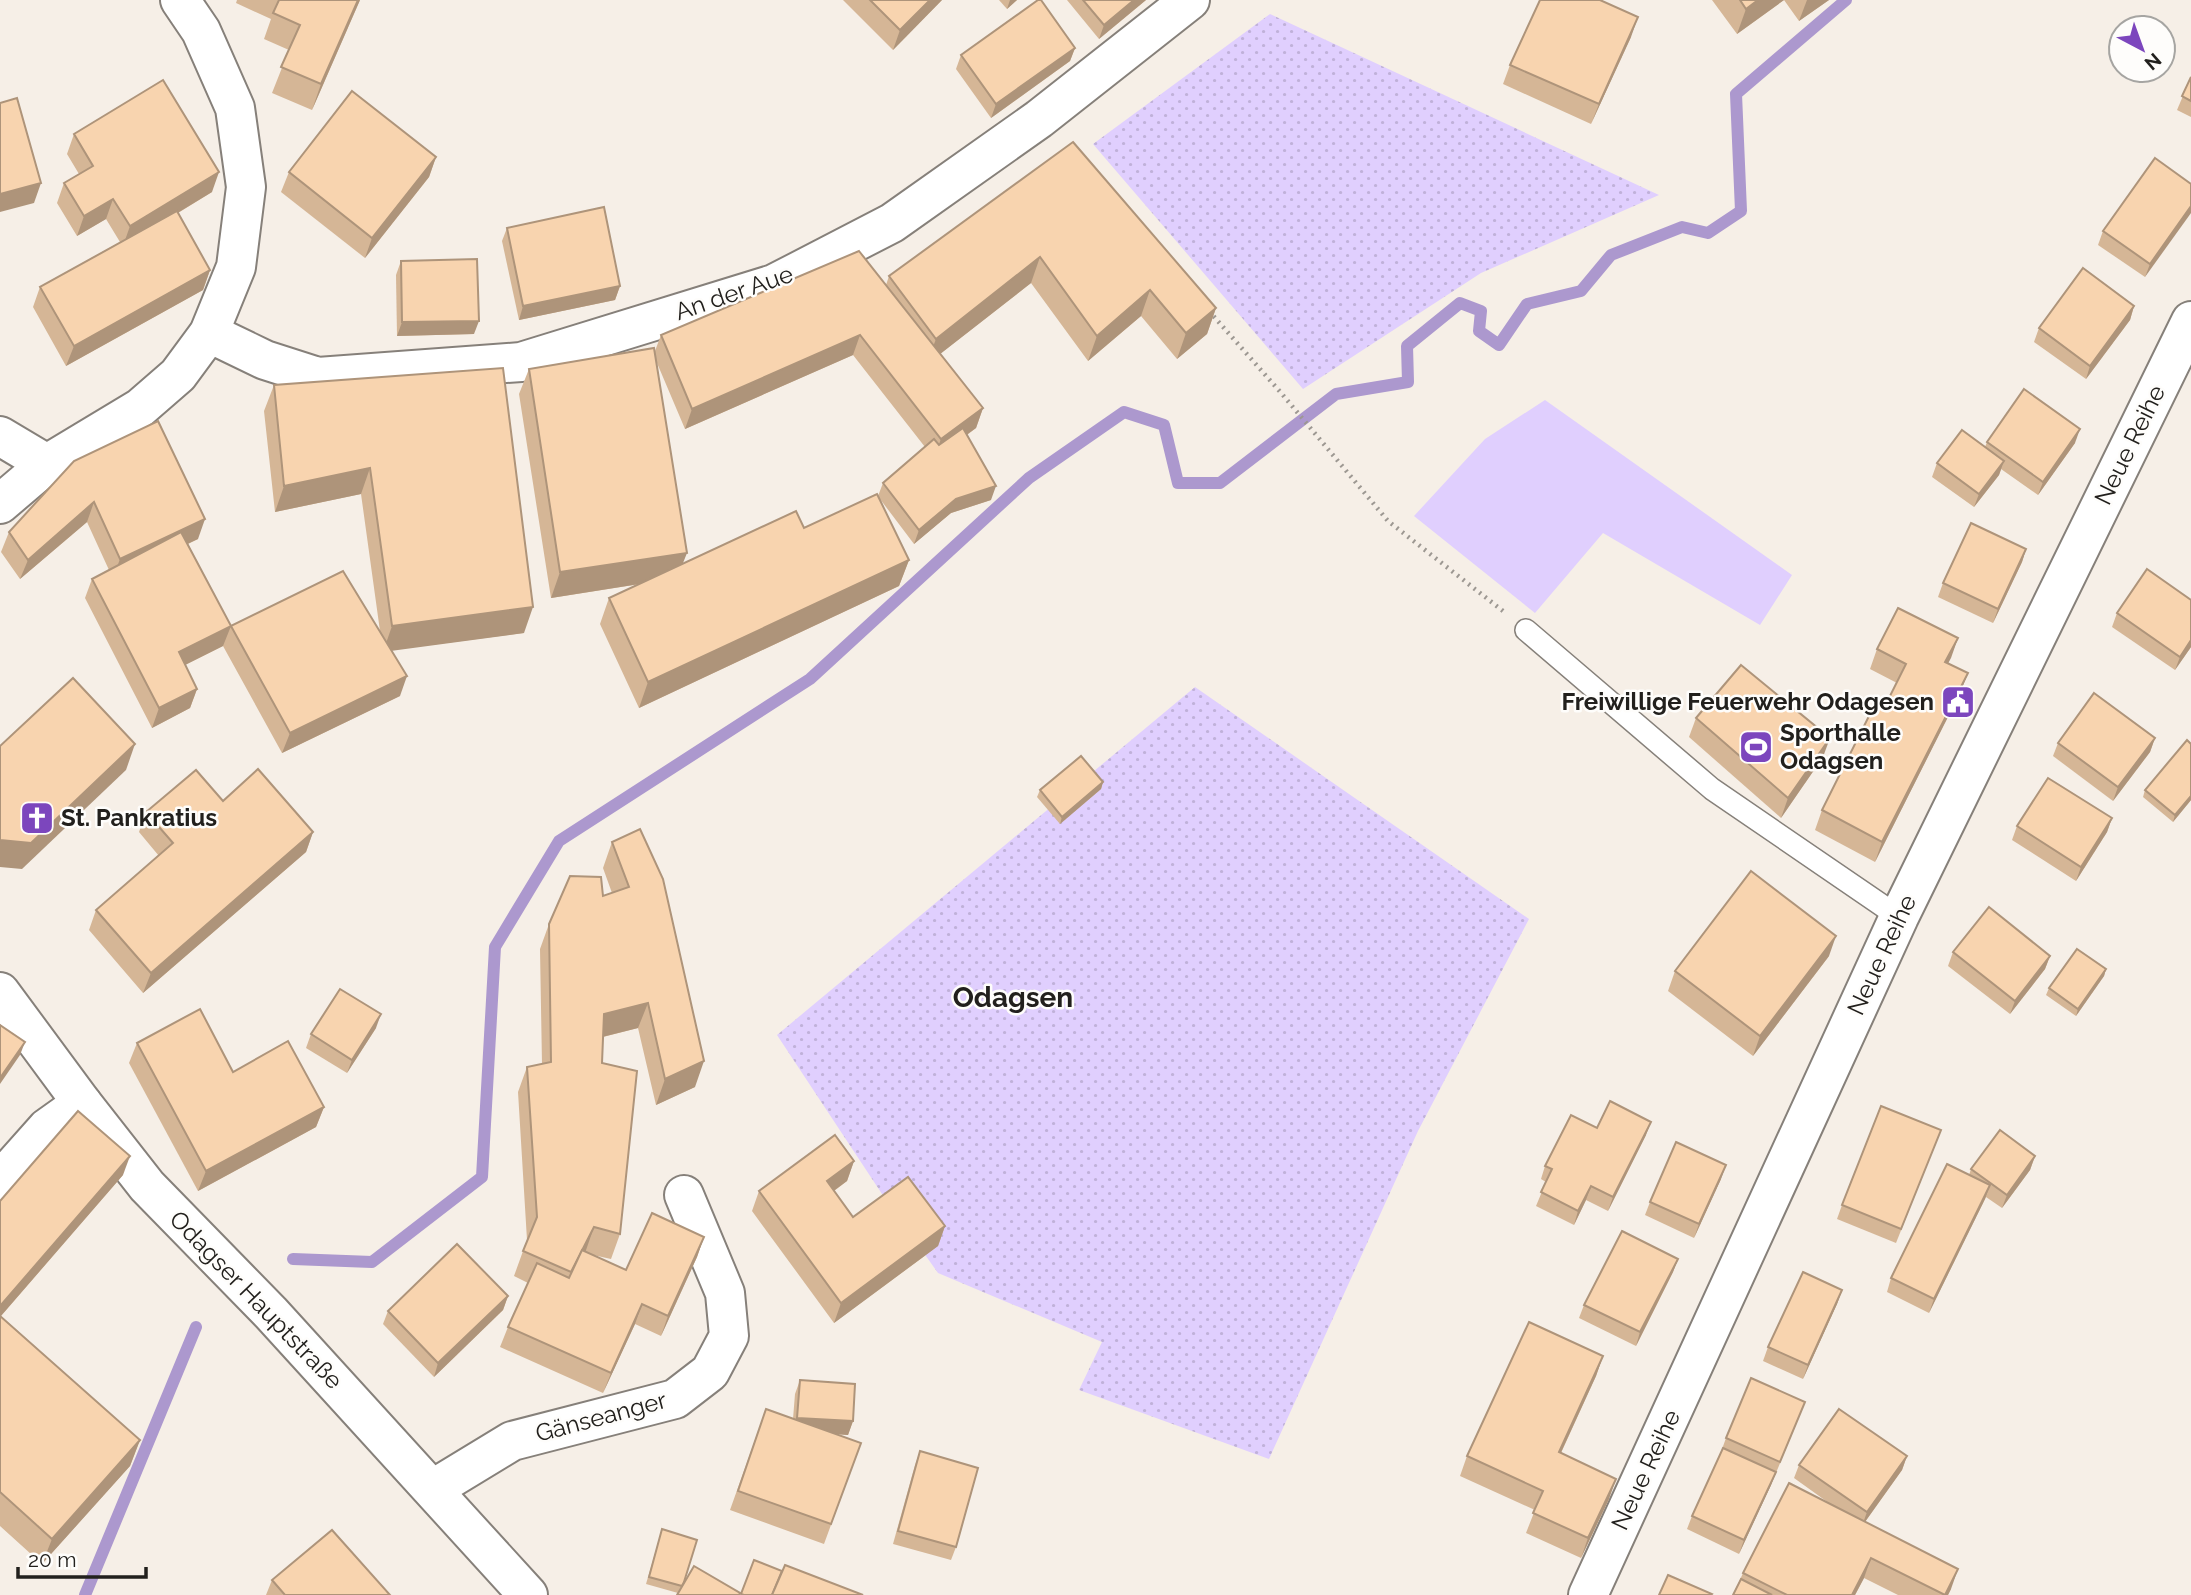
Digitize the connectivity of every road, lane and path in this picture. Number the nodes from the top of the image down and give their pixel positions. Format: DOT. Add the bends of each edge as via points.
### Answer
graph roads {
  1 [pos="180,0"];
  2 [pos="1190,0"];
  3 [pos="1201,303"];
  4 [pos="2191,321"];
  5 [pos="209,333"];
  6 [pos="0,436"];
  7 [pos="47,464"];
  8 [pos="0,505"];
  9 [pos="1526,630"];
  10 [pos="1899,917"];
  11 [pos="0,992"];
  12 [pos="82,1103"];
  13 [pos="0,1181"];
  14 [pos="684,1195"];
  15 [pos="433,1489"];
  16 [pos="528,1595"];
  17 [pos="1588,1595"];
  1 -- 5 [label="street" via="201,31 235,108 246,187 236,267"];
  2 -- 5 [label="street, An der Aue" via="1039,119 891,223 774,284 521,362 317,377 265,360"];
  3 -- 9 [label="path" via="1388,521"];
  4 -- 10 [label="street, Neue Reihe"];
  5 -- 7 [label="street" via="178,375 140,408"];
  6 -- 7 [label="street"];
  7 -- 8 [label="street"];
  9 -- 10 [label="lane" via="1712,789"];
  10 -- 17 [label="street, Neue Reihe"];
  11 -- 12 [label="street, Odagser Hauptstraße"];
  12 -- 13 [label="street" via="47,1128"];
  12 -- 15 [label="street, Odagser Hauptstraße" via="147,1185"];
  14 -- 15 [label="street, Gänseanger" via="725,1293 729,1336 710,1371 675,1399 512,1441"];
  15 -- 16 [label="street, Odagser Hauptstraße"];
}
